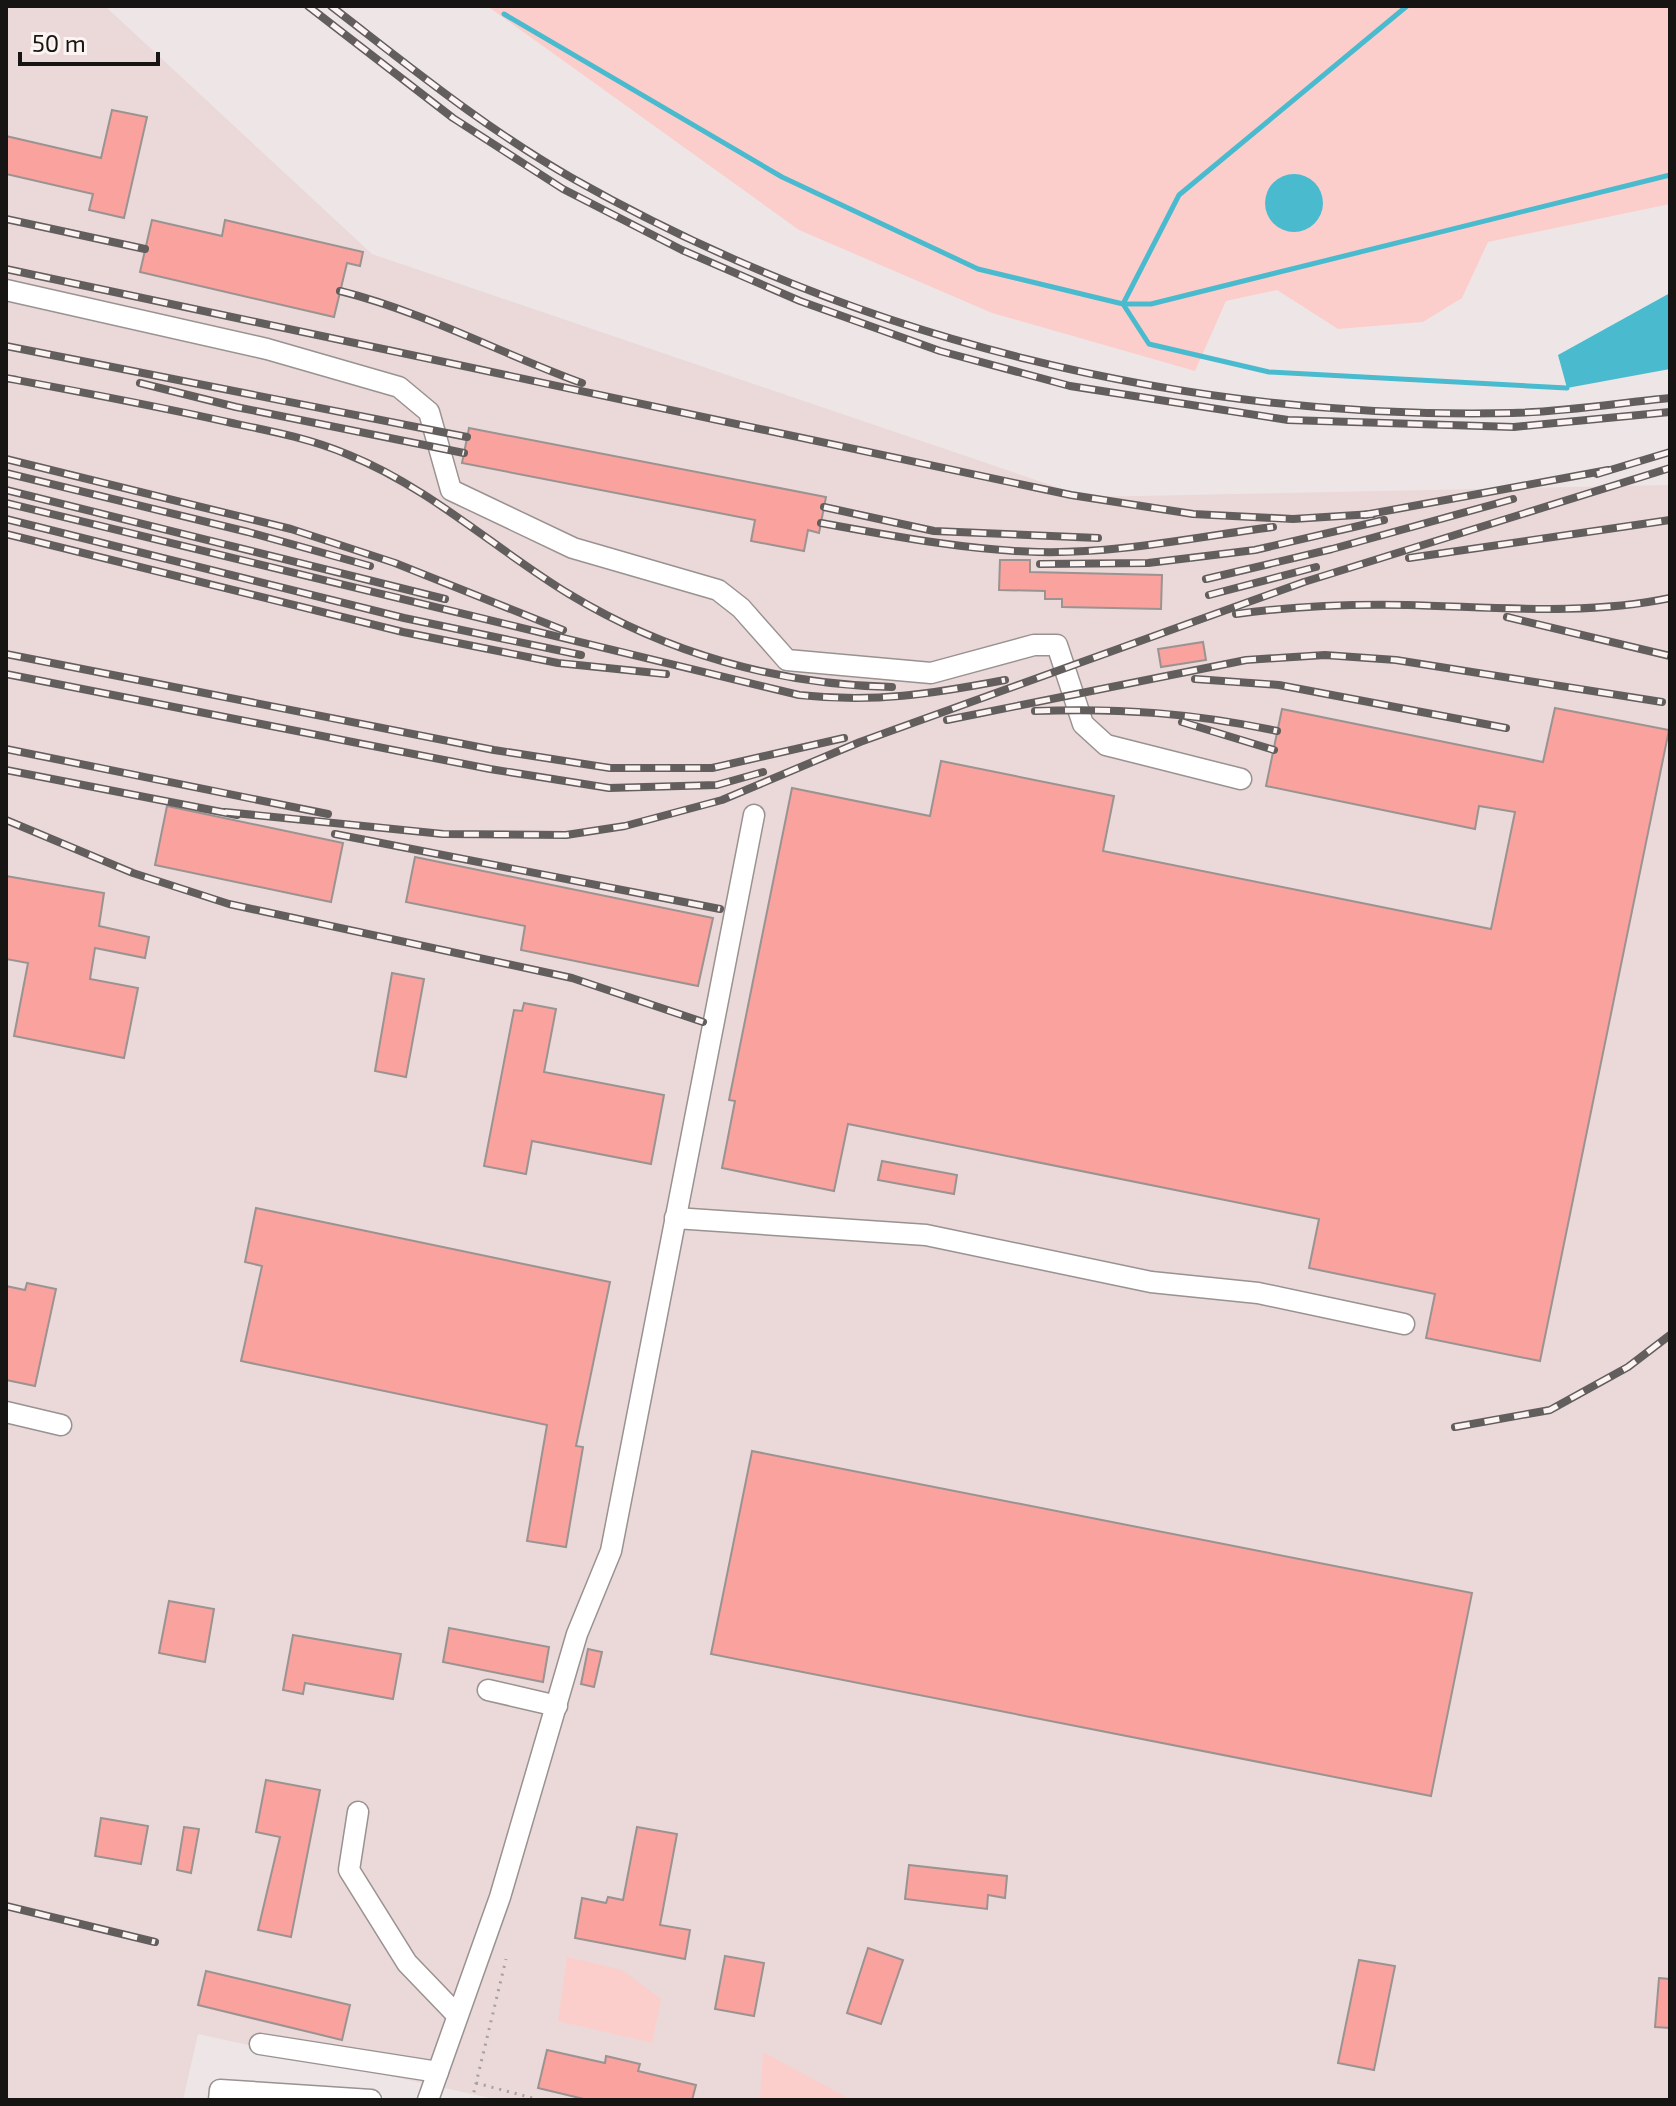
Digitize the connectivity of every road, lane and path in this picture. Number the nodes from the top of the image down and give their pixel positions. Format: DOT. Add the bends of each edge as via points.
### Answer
graph roads {
  1 [pos="6,290"];
  2 [pos="1241,779"];
  3 [pos="754,815"];
  4 [pos="675,1218"];
  5 [pos="1404,1324"];
  6 [pos="6,1412"];
  7 [pos="61,1425"];
  8 [pos="488,1690"];
  9 [pos="557,1706"];
  10 [pos="358,1812"];
  11 [pos="506,1959"];
  12 [pos="457,2015"];
  13 [pos="260,2044"];
  14 [pos="438,2072"];
  15 [pos="476,2083"];
  16 [pos="219,2100"];
  17 [pos="371,2100"];
  18 [pos="428,2100"];
  19 [pos="472,2100"];
  20 [pos="540,2100"];
  1 -- 2 [label="street" via="267,349 399,387 429,412 451,490 573,548 718,590 787,660 931,673 1034,645 1057,645 1083,724 1106,745"];
  3 -- 4 [label="street"];
  4 -- 5 [label="street" via="926,1235 1151,1282 1258,1293"];
  4 -- 9 [label="street" via="611,1551 577,1634"];
  6 -- 7 [label="street"];
  8 -- 9 [label="street"];
  9 -- 12 [label="street" via="500,1897"];
  10 -- 12 [label="street" via="349,1870 407,1963"];
  11 -- 15 [label="path"];
  12 -- 14 [label="street"];
  13 -- 14 [label="street"];
  14 -- 18 [label="street"];
  15 -- 19 [label="path"];
  15 -- 20 [label="path"];
  16 -- 17 [label="street" via="220,2090"];
}
